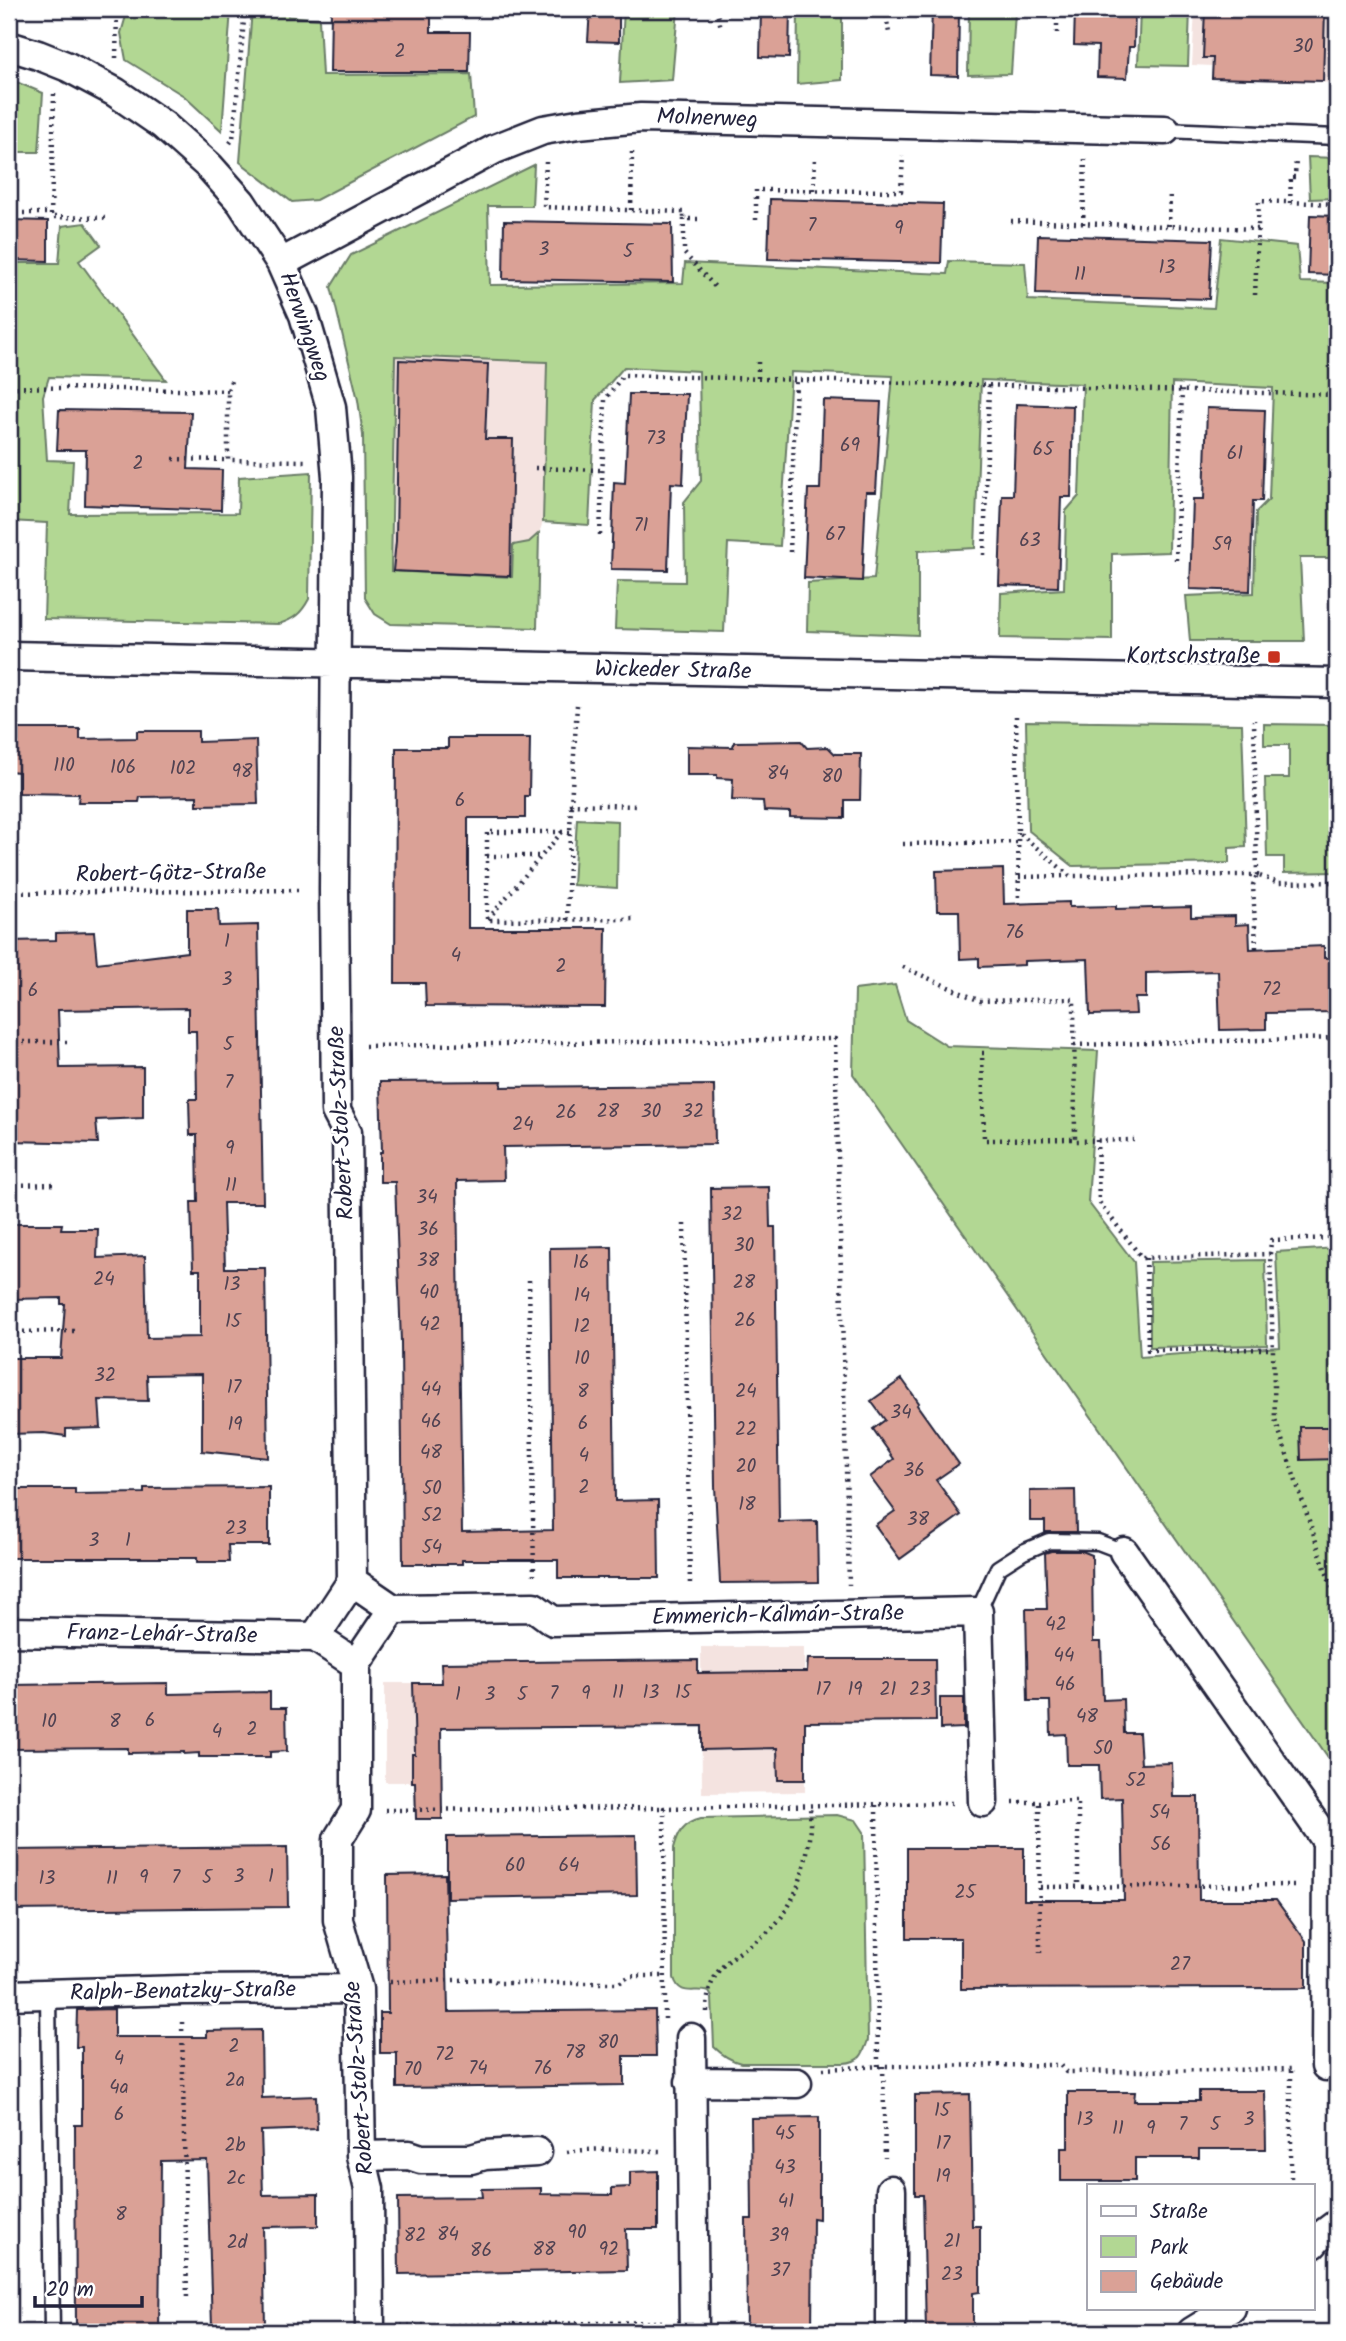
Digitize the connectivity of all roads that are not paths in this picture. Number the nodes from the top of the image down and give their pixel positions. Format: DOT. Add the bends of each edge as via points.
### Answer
graph roads {
  1 [pos="9,46"];
  2 [pos="1165,130"];
  3 [pos="1337,137"];
  4 [pos="281,263"];
  5 [pos="9,656"];
  6 [pos="336,664"];
  7 [pos="1337,683"];
  8 [pos="1124,1552"];
  9 [pos="352,1581"];
  10 [pos="393,1609"];
  11 [pos="978,1612"];
  12 [pos="9,1632"];
  13 [pos="315,1637"];
  14 [pos="356,1664"];
  15 [pos="983,1802"];
  16 [pos="358,1989"];
  17 [pos="48,1994"];
  18 [pos="9,1995"];
  19 [pos="691,2038"];
  20 [pos="1326,2066"];
  21 [pos="690,2082"];
  22 [pos="797,2083"];
  23 [pos="537,2152"];
  24 [pos="361,2156"];
  25 [pos="891,2189"];
  26 [pos="1337,2224"];
  27 [pos="1314,2244"];
  28 [pos="1228,2310"];
  29 [pos="694,2327"];
  30 [pos="370,2329"];
  31 [pos="51,2332"];
  32 [pos="891,2332"];
  33 [pos="1192,2332"];
  1 -- 4 [label="street, Herwingweg" via="68,67 163,125 241,202"];
  2 -- 3 [label="lane"];
  2 -- 4 [label="street, Molnerweg" via="641,118 578,124 543,130 495,149"];
  4 -- 6 [label="street, Herwingweg" via="304,315 331,407 337,477"];
  5 -- 6 [label="street, Wickeder Straße"];
  6 -- 7 [label="street, Wickeder Straße"];
  6 -- 9 [label="street, Robert-Stolz-Straße" via="336,1111 347,1132"];
  8 -- 11 [label="lane" via="1098,1542 1049,1541 998,1568"];
  8 -- 20 [label="street" via="1327,1841"];
  9 -- 10 [label="street"];
  9 -- 13 [label="street"];
  10 -- 11 [label="street, Emmerich-Kálmán-Straße" via="534,1607 553,1621"];
  10 -- 14 [label="street"];
  11 -- 15 [label="street"];
  12 -- 13 [label="street, Franz-Lehár-Straße"];
  13 -- 14 [label="street"];
  14 -- 16 [label="street, Robert-Stolz-Straße" via="356,1811 338,1839 338,1920"];
  16 -- 17 [label="street, Ralph-Benatzky-Straße"];
  16 -- 24 [label="street, Robert-Stolz-Straße"];
  17 -- 18 [label="street, Ralph-Benatzky-Straße"];
  17 -- 31 [label="lane"];
  19 -- 21 [label="street"];
  21 -- 22 [label="street"];
  21 -- 29 [label="street"];
  23 -- 24 [label="street" via="471,2159"];
  24 -- 30 [label="street, Robert-Stolz-Straße" via="369,2189"];
  25 -- 32 [label="street"];
  26 -- 27 [label="street"];
  28 -- 33 [label="street"];
}
